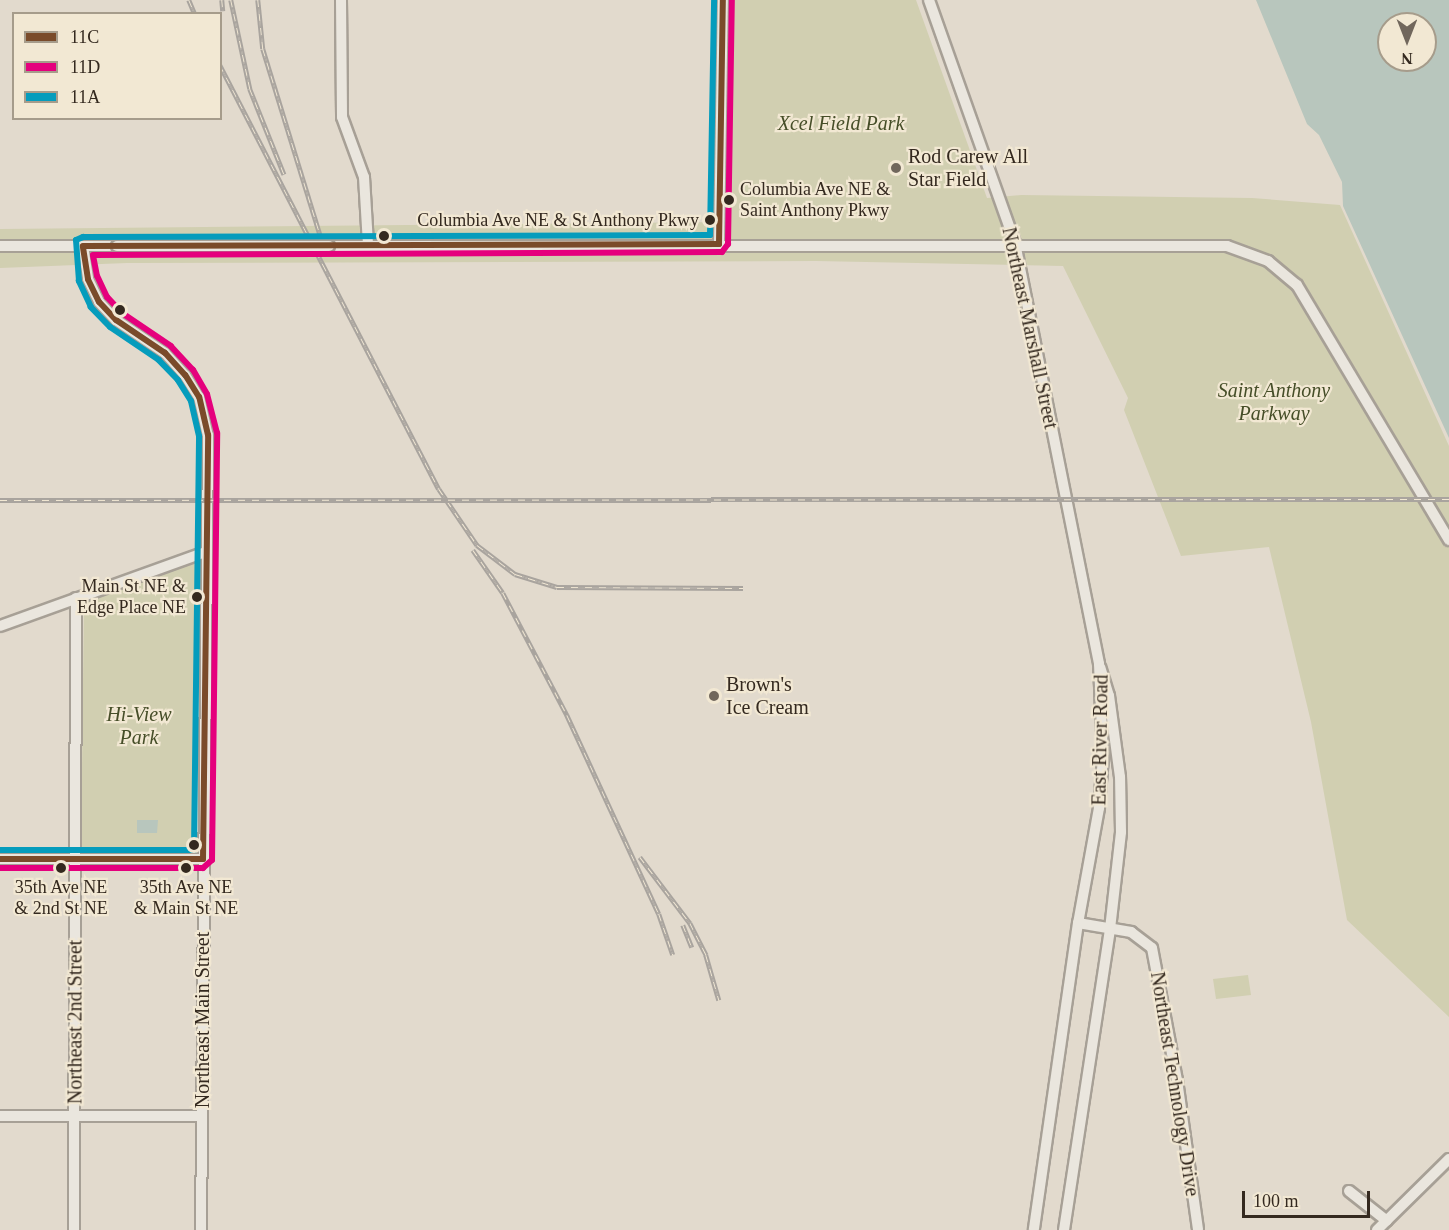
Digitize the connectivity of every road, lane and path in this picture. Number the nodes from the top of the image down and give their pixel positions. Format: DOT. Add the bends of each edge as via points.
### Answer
graph roads {
  1 [pos="341,0"];
  2 [pos="723,0"];
  3 [pos="929,0"];
  4 [pos="1016,243"];
  5 [pos="719,244"];
  6 [pos="368,245"];
  7 [pos="0,246"];
  8 [pos="83,246"];
  9 [pos="1449,540"];
  10 [pos="206,552"];
  11 [pos="76,597"];
  12 [pos="0,626"];
  13 [pos="1099,664"];
  14 [pos="0,859"];
  15 [pos="76,859"];
  16 [pos="203,859"];
  17 [pos="1078,923"];
  18 [pos="1110,928"];
  19 [pos="0,1116"];
  20 [pos="74,1116"];
  21 [pos="201,1116"];
  22 [pos="1449,1159"];
  23 [pos="1349,1191"];
  24 [pos="1386,1221"];
  25 [pos="74,1230"];
  26 [pos="201,1230"];
  27 [pos="1034,1230"];
  28 [pos="1064,1230"];
  29 [pos="1198,1230"];
  30 [pos="1377,1230"];
  1 -- 6 [label="street" via="342,117 364,177 369,207"];
  2 -- 5 [label="street"];
  3 -- 4 [label="street, Northeast Marshall Street"];
  4 -- 5 [label="street"];
  4 -- 9 [label="street" via="1213,244 1268,261 1297,285"];
  4 -- 13 [label="street, Northeast Marshall Street"];
  5 -- 6 [label="street"];
  6 -- 8 [label="street, bridge"];
  7 -- 8 [label="street"];
  8 -- 10 [label="street, Northeast Main Street" via="88,279 99,302 116,320 165,353 199,397 208,435"];
  10 -- 11 [label="street"];
  10 -- 16 [label="street, Northeast Main Street"];
  11 -- 12 [label="street"];
  11 -- 15 [label="street, Northeast 2nd Street"];
  13 -- 17 [label="street, East River Road" via="1100,808"];
  13 -- 18 [label="street, East River Road" via="1106,680 1120,777 1120,832"];
  14 -- 15 [label="street"];
  15 -- 16 [label="street"];
  15 -- 20 [label="street, Northeast 2nd Street"];
  16 -- 21 [label="street, Northeast Main Street"];
  17 -- 18 [label="street"];
  17 -- 27 [label="street, East River Road"];
  18 -- 28 [label="street, East River Road"];
  18 -- 29 [label="street, Northeast Technology Drive" via="1131,932 1146,941 1155,957"];
  19 -- 20 [label="street"];
  20 -- 21 [label="street"];
  20 -- 25 [label="street, Northeast 2nd Street"];
  21 -- 26 [label="street, Northeast Main Street"];
  22 -- 24 [label="street"];
  23 -- 24 [label="street"];
  24 -- 30 [label="street"];
}
